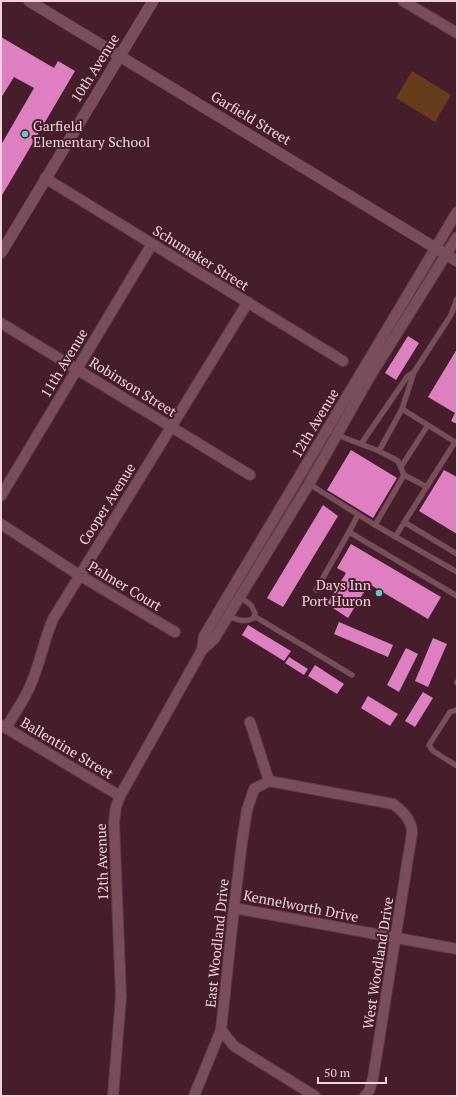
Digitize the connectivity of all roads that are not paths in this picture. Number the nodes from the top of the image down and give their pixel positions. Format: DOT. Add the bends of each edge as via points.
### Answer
graph roads {
  1 [pos="29,1"];
  2 [pos="153,1"];
  3 [pos="403,1"];
  4 [pos="457,33"];
  5 [pos="121,56"];
  6 [pos="45,178"];
  7 [pos="457,212"];
  8 [pos="457,237"];
  9 [pos="152,244"];
  10 [pos="436,248"];
  11 [pos="1,254"];
  12 [pos="446,255"];
  13 [pos="457,261"];
  14 [pos="457,299"];
  15 [pos="248,302"];
  16 [pos="451,315"];
  17 [pos="457,319"];
  18 [pos="1,323"];
  19 [pos="343,361"];
  20 [pos="77,369"];
  21 [pos="414,372"];
  22 [pos="402,409"];
  23 [pos="428,425"];
  24 [pos="171,427"];
  25 [pos="337,435"];
  26 [pos="361,444"];
  27 [pos="379,450"];
  28 [pos="401,467"];
  29 [pos="250,475"];
  30 [pos="404,475"];
  31 [pos="309,484"];
  32 [pos="426,487"];
  33 [pos="1,496"];
  34 [pos="358,515"];
  35 [pos="404,522"];
  36 [pos="1,524"];
  37 [pos="375,526"];
  38 [pos="349,532"];
  39 [pos="395,537"];
  40 [pos="457,554"];
  41 [pos="457,572"];
  42 [pos="79,575"];
  43 [pos="316,590"];
  44 [pos="457,596"];
  45 [pos="240,597"];
  46 [pos="228,616"];
  47 [pos="254,616"];
  48 [pos="175,632"];
  49 [pos="202,650"];
  50 [pos="352,675"];
  51 [pos="457,711"];
  52 [pos="250,722"];
  53 [pos="4,726"];
  54 [pos="457,766"];
  55 [pos="269,781"];
  56 [pos="120,796"];
  57 [pos="234,908"];
  58 [pos="396,938"];
  59 [pos="457,949"];
  60 [pos="221,1030"];
  61 [pos="113,1096"];
  62 [pos="194,1096"];
  63 [pos="315,1096"];
  64 [pos="365,1096"];
  1 -- 5 [label="street, Garfield Street"];
  2 -- 5 [label="street, 10th Avenue"];
  3 -- 4 [label="street"];
  5 -- 6 [label="street, 10th Avenue"];
  5 -- 10 [label="street, Garfield Street"];
  6 -- 9 [label="street, Schumaker Street"];
  6 -- 11 [label="street, 10th Avenue"];
  7 -- 10 [label="street, 12th Avenue"];
  8 -- 12 [label="street, 12th Avenue"];
  9 -- 15 [label="street, Schumaker Street"];
  9 -- 20 [label="street, 11th Avenue"];
  10 -- 12 [label="street, Garfield Street"];
  10 -- 49 [label="street, 12th Avenue" via="204,636"];
  12 -- 13 [label="street, Garfield Street"];
  12 -- 25 [label="street, 12th Avenue"];
  14 -- 16 [label="lane"];
  15 -- 19 [label="street, Schumaker Street"];
  15 -- 24 [label="street, Cooper Avenue"];
  16 -- 17 [label="lane"];
  16 -- 21 [label="lane"];
  18 -- 20 [label="street, Robinson Street"];
  20 -- 24 [label="street, Robinson Street"];
  20 -- 33 [label="street, 11th Avenue"];
  21 -- 22 [label="lane"];
  21 -- 26 [label="lane" via="407,377"];
  22 -- 23 [label="lane"];
  22 -- 27 [label="lane"];
  23 -- 28 [label="lane"];
  23 -- 32 [label="lane" via="455,442"];
  24 -- 29 [label="street, Robinson Street"];
  24 -- 42 [label="street, Cooper Avenue"];
  25 -- 26 [label="lane"];
  25 -- 31 [label="street, 12th Avenue"];
  26 -- 27 [label="lane"];
  27 -- 28 [label="lane" via="398,462"];
  28 -- 30 [label="lane"];
  30 -- 32 [label="lane"];
  30 -- 37 [label="lane"];
  31 -- 34 [label="lane"];
  31 -- 45 [label="street, 12th Avenue"];
  32 -- 35 [label="lane"];
  34 -- 37 [label="lane"];
  34 -- 38 [label="lane"];
  35 -- 39 [label="lane"];
  35 -- 40 [label="lane"];
  36 -- 42 [label="street, Palmer Court"];
  37 -- 39 [label="lane"];
  38 -- 43 [label="lane"];
  38 -- 44 [label="lane"];
  39 -- 41 [label="lane"];
  42 -- 48 [label="street, Palmer Court"];
  42 -- 53 [label="street, Cooper Avenue" via="53,619 30,687"];
  45 -- 46 [label="street, 12th Avenue"];
  45 -- 47 [label="lane" via="251,605"];
  46 -- 47 [label="lane" via="248,621"];
  46 -- 49 [label="street, 12th Avenue" via="214,639"];
  47 -- 50 [label="lane"];
  49 -- 56 [label="street, 12th Avenue"];
  51 -- 54 [label="lane" via="450,712 429,745 433,751"];
  52 -- 55 [label="street"];
  53 -- 56 [label="street, Ballentine Street"];
  55 -- 57 [label="street, East Woodland Drive" via="254,789 247,810"];
  55 -- 58 [label="street, West Woodland Drive" via="393,804 403,813 411,824 412,833"];
  56 -- 61 [label="street, 12th Avenue" via="114,822 121,996"];
  57 -- 58 [label="street, Kennelworth Drive"];
  57 -- 60 [label="street, East Woodland Drive"];
  58 -- 59 [label="street, Kennelworth Drive"];
  58 -- 64 [label="street, West Woodland Drive" via="373,1078"];
  60 -- 62 [label="street, East Woodland Drive"];
  60 -- 63 [label="street" via="234,1046"];
}
